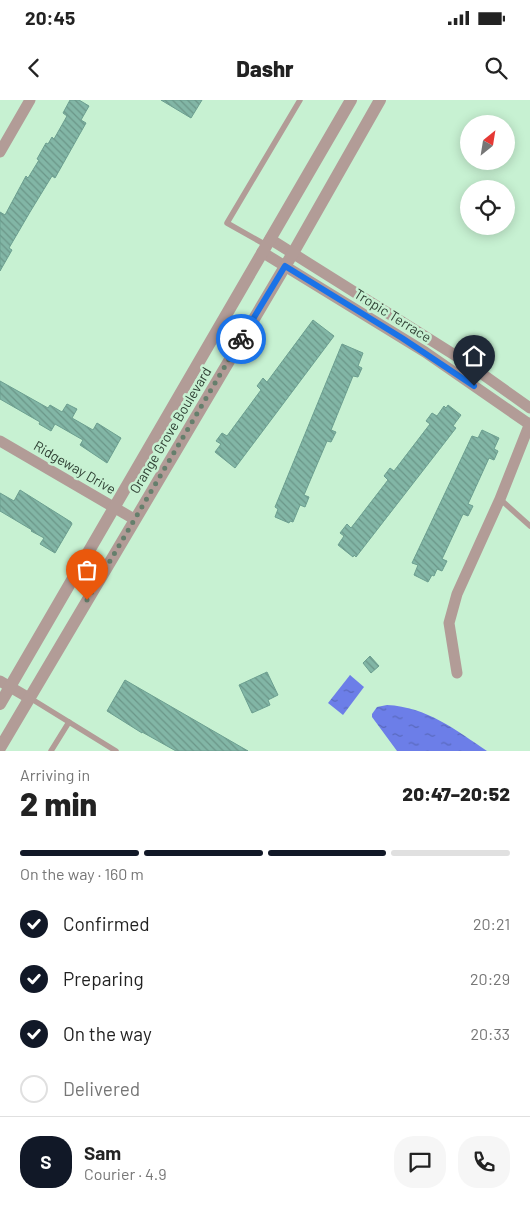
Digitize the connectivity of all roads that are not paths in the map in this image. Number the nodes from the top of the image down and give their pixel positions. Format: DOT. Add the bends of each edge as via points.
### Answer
graph roads {
  1 [pos="30,100"];
  2 [pos="300,100"];
  3 [pos="352,100"];
  4 [pos="380,100"];
  5 [pos="0,152"];
  6 [pos="266,245"];
  7 [pos="293,253"];
  8 [pos="285,266"];
  9 [pos="530,408"];
  10 [pos="530,424"];
  11 [pos="0,440"];
  12 [pos="500,499"];
  13 [pos="114,508"];
  14 [pos="134,519"];
  15 [pos="530,526"];
  16 [pos="457,674"];
  17 [pos="5,684"];
  18 [pos="29,698"];
  19 [pos="0,704"];
  20 [pos="69,722"];
  21 [pos="0,748"];
  22 [pos="53,750"];
  23 [pos="116,751"];
  1 -- 5 [label="street"];
  2 -- 6 [label="lane" via="227,223"];
  3 -- 6 [label="street, Orange Grove Boulevard"];
  4 -- 7 [label="street, Orange Grove Boulevard"];
  6 -- 7 [label="street, Tropic Terrace"];
  6 -- 8 [label="street, Tropic Terrace"];
  6 -- 13 [label="street, Orange Grove Boulevard"];
  7 -- 8 [label="street, Orange Grove Boulevard"];
  7 -- 9 [label="street, Tropic Terrace" via="461,359"];
  8 -- 10 [label="street, Tropic Terrace" via="425,352"];
  8 -- 14 [label="street, Orange Grove Boulevard"];
  10 -- 12 [label="street, Tropic Terrace"];
  11 -- 13 [label="street, Ridgeway Drive"];
  12 -- 15 [label="lane"];
  12 -- 16 [label="street, Tropic Terrace" via="457,594 449,623"];
  13 -- 14 [label="street, Ridgeway Drive"];
  13 -- 17 [label="street, Orange Grove Boulevard"];
  14 -- 18 [label="street, Orange Grove Boulevard"];
  17 -- 18 [label="street"];
  17 -- 19 [label="street, Orange Grove Boulevard"];
  18 -- 20 [label="lane"];
  18 -- 21 [label="street, Orange Grove Boulevard"];
  20 -- 22 [label="lane"];
  20 -- 23 [label="lane"];
}
